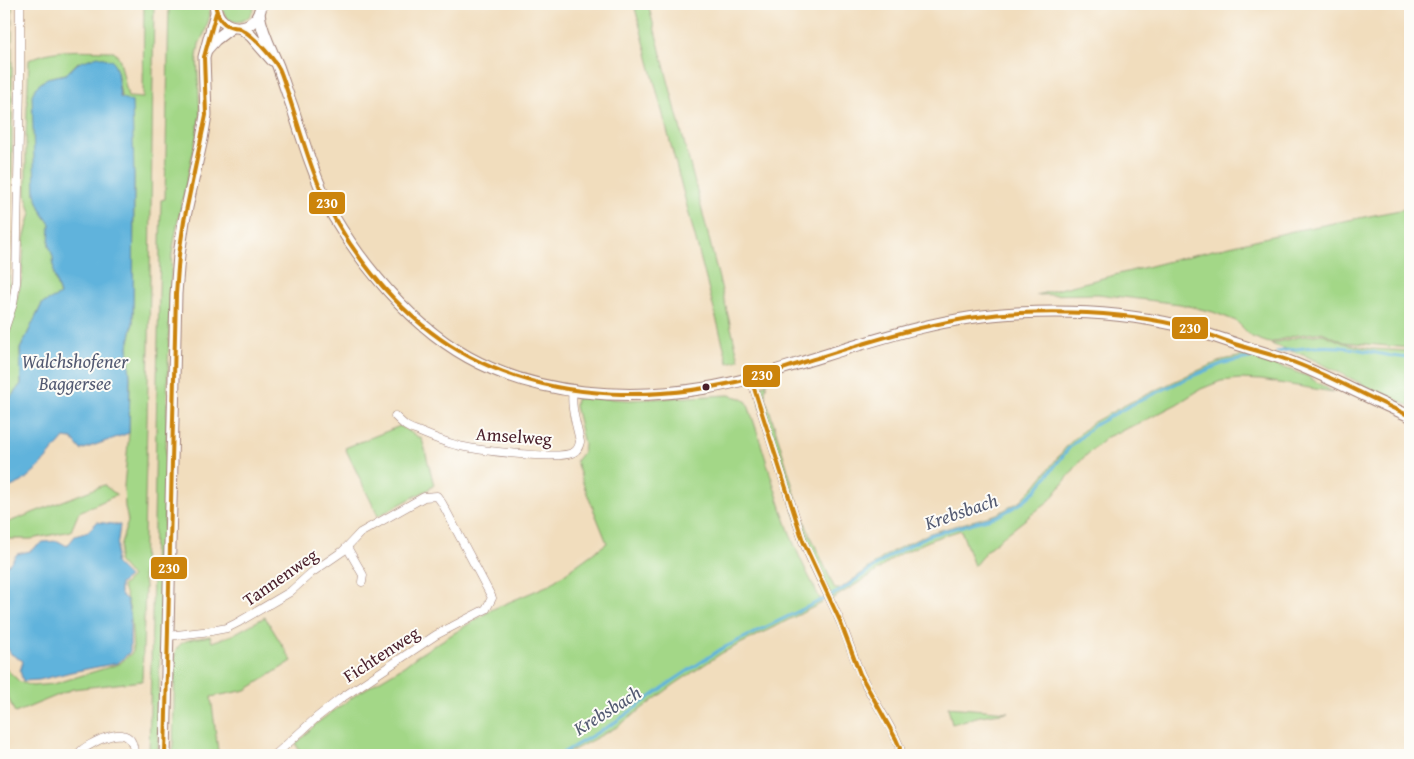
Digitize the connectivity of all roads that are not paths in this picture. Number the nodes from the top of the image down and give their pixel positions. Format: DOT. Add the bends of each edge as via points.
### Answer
graph roads {
  1 [pos="20,4"];
  2 [pos="215,8"];
  3 [pos="260,9"];
  4 [pos="236,27"];
  5 [pos="207,49"];
  6 [pos="277,64"];
  7 [pos="4,331"];
  8 [pos="751,379"];
  9 [pos="572,390"];
  10 [pos="395,416"];
  11 [pos="1410,416"];
  12 [pos="347,546"];
  13 [pos="483,581"];
  14 [pos="362,582"];
  15 [pos="168,636"];
  16 [pos="80,755"];
  17 [pos="134,755"];
  18 [pos="166,755"];
  19 [pos="275,755"];
  20 [pos="897,755"];
  1 -- 7 [label="street" via="16,283"];
  2 -- 4 [label="street" via="225,24"];
  2 -- 5 [label="street"];
  3 -- 4 [label="street" via="255,21"];
  3 -- 6 [label="street" via="266,38"];
  4 -- 5 [label="street" via="214,40"];
  4 -- 6 [label="street" via="251,36"];
  5 -- 15 [label="street" via="204,56 206,115 184,221 176,284"];
  6 -- 9 [label="street" via="308,155 335,218 387,290 425,326 468,357 511,376"];
  8 -- 9 [label="street" via="708,388 651,394"];
  8 -- 11 [label="street" via="941,323 1016,313 1096,313 1176,325 1293,362"];
  8 -- 20 [label="street" via="813,567 841,623 863,680 894,732 900,748"];
  9 -- 10 [label="street, Amselweg" via="580,442 575,452 570,454 523,454 456,446 408,427"];
  12 -- 13 [label="street, Tannenweg" via="360,533 424,497 437,496"];
  12 -- 14 [label="street" via="363,575"];
  12 -- 15 [label="street, Tannenweg" via="290,592 237,624"];
  13 -- 19 [label="street, Fichtenweg" via="492,598 486,609 436,635 358,686"];
  15 -- 18 [label="street"];
  16 -- 17 [label="street" via="83,748 118,734 126,735 132,741"];
}
